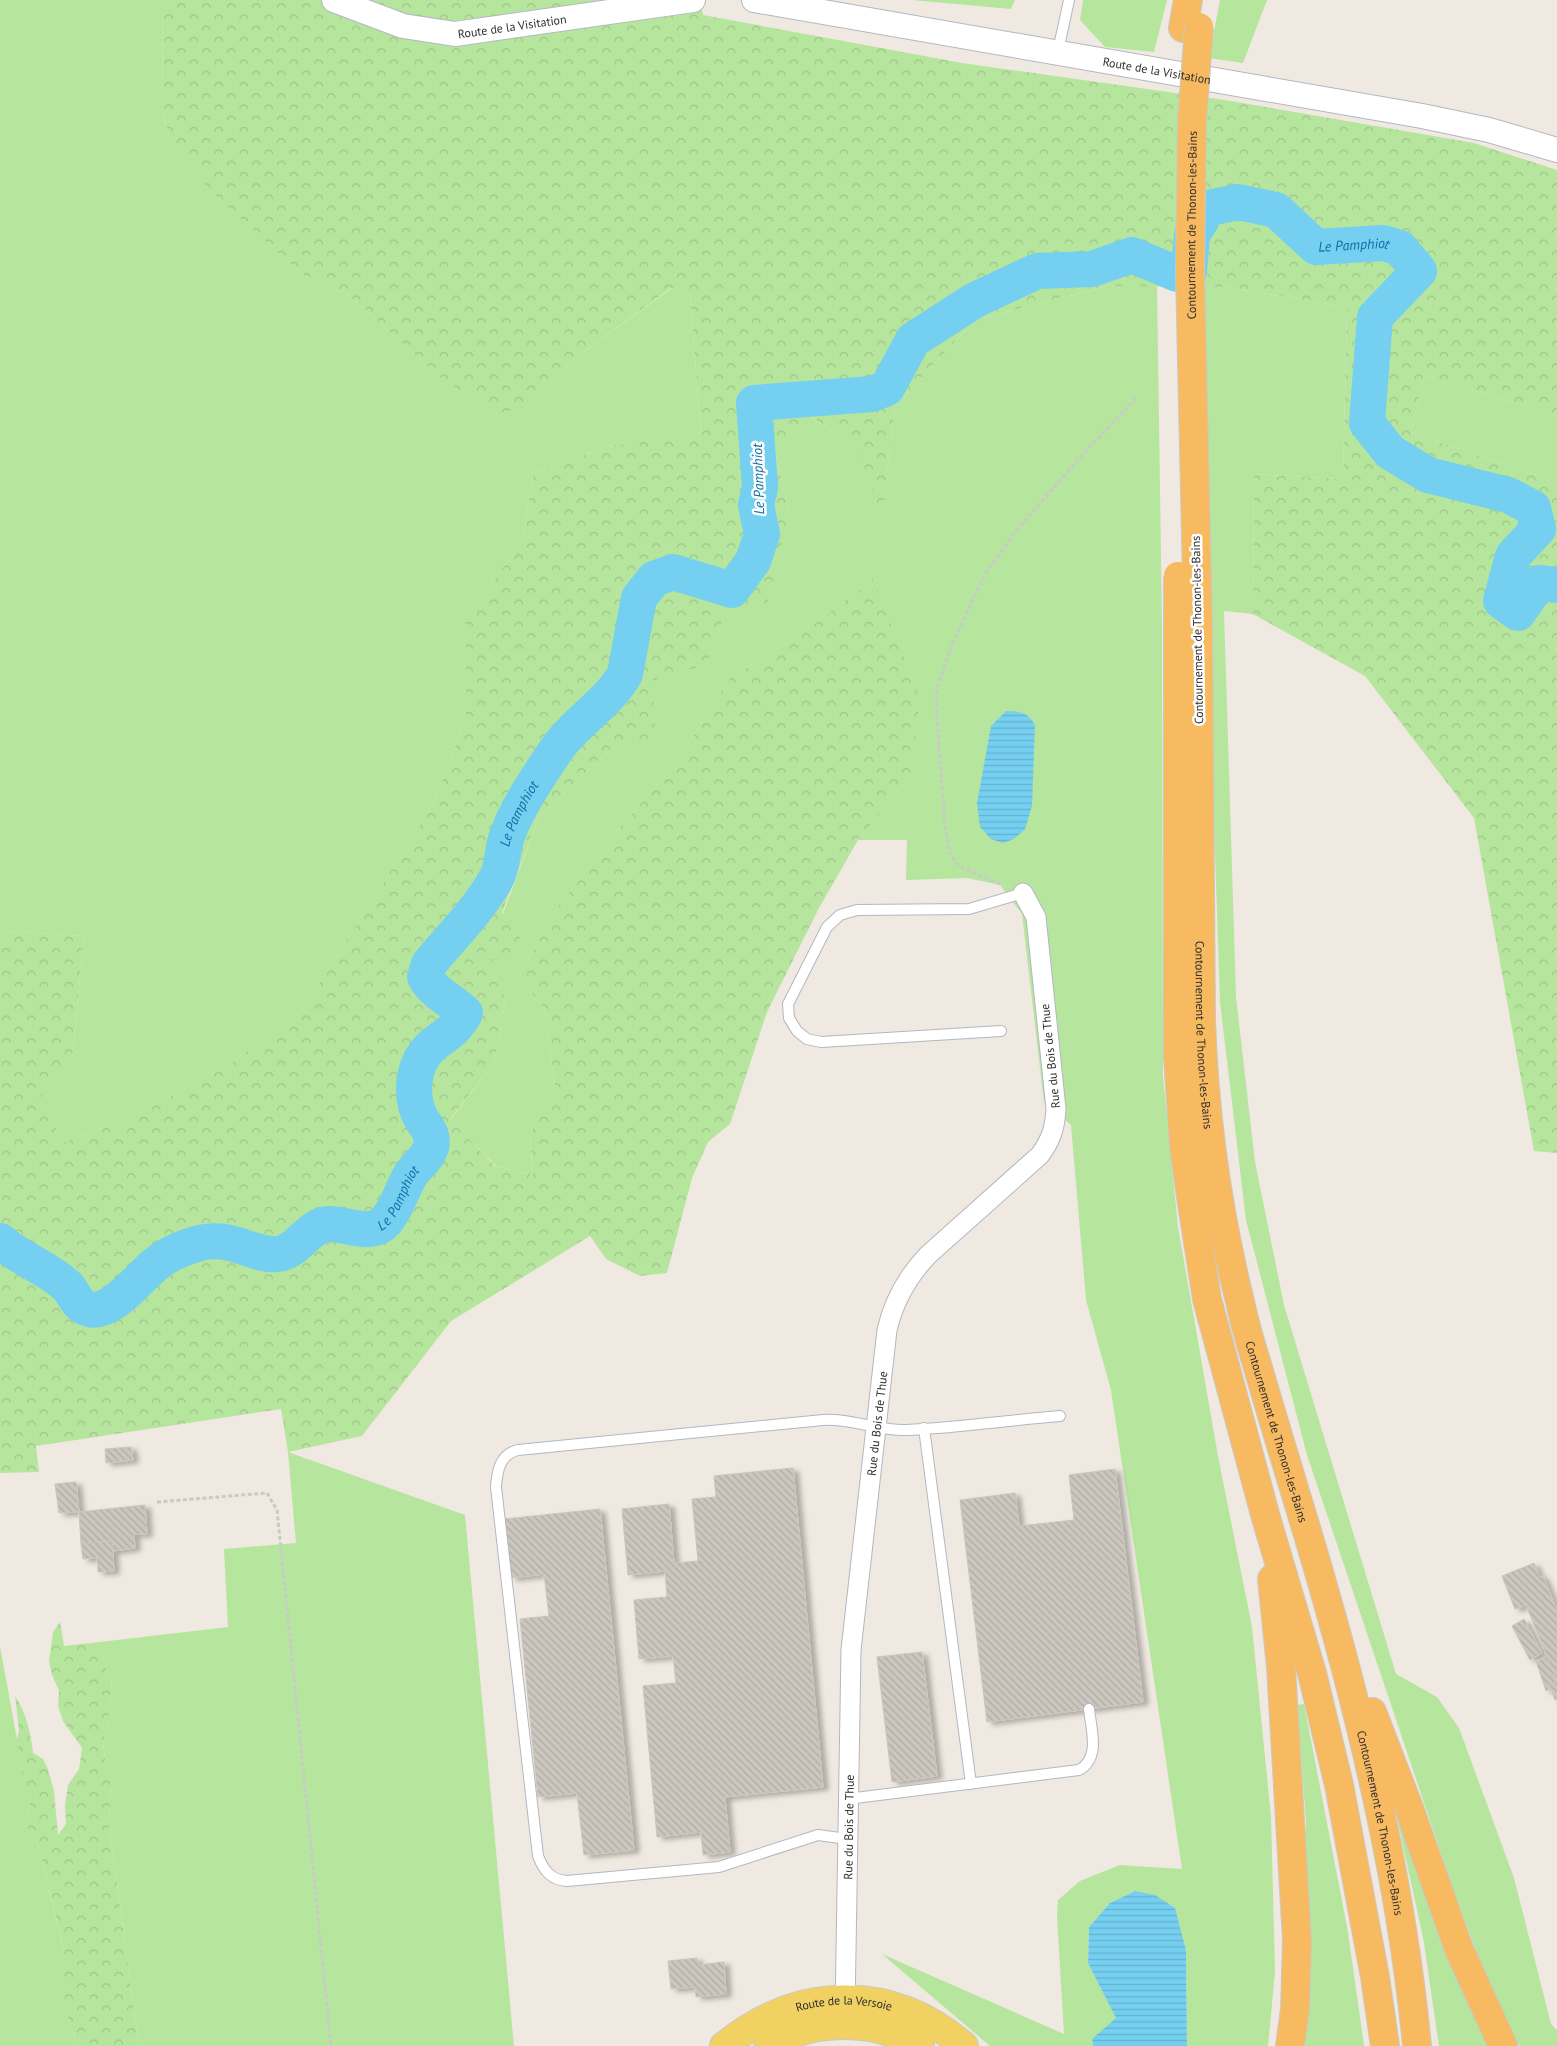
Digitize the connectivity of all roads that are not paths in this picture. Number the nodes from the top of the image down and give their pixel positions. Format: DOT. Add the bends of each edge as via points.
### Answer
graph roads {
  1 [pos="334,0"];
  2 [pos="693,0"];
  3 [pos="754,0"];
  4 [pos="1069,0"];
  5 [pos="1188,0"];
  6 [pos="1204,0"];
  7 [pos="1191,27"];
  8 [pos="1058,52"];
  9 [pos="1557,150"];
  10 [pos="1188,625"];
  11 [pos="1023,893"];
  12 [pos="1001,1031"];
  13 [pos="1060,1416"];
  14 [pos="876,1428"];
  15 [pos="924,1428"];
  16 [pos="1266,1518"];
  17 [pos="1322,1585"];
  18 [pos="1089,1709"];
  19 [pos="971,1784"];
  20 [pos="848,1799"];
  21 [pos="847,1839"];
  22 [pos="845,2012"];
  23 [pos="724,2046"];
  24 [pos="768,2046"];
  25 [pos="920,2046"];
  26 [pos="964,2046"];
  27 [pos="1290,2046"];
  28 [pos="1385,2046"];
  29 [pos="1417,2046"];
  30 [pos="1503,2046"];
  1 -- 2 [label="street, Route de la Visitation" via="403,26 455,34"];
  3 -- 8 [label="street, Route de la Visitation"];
  4 -- 8 [label="lane"];
  5 -- 7 [label="highway, Contournement de Thonon-les-Bains"];
  6 -- 7 [label="highway, Contournement de Thonon-les-Bains"];
  7 -- 10 [label="highway, Contournement de Thonon-les-Bains, bridge"];
  8 -- 9 [label="street, Route de la Visitation" via="1447,120"];
  10 -- 16 [label="highway, Contournement de Thonon-les-Bains" via="1178,1057 1184,1146 1207,1299"];
  10 -- 17 [label="highway, Contournement de Thonon-les-Bains" via="1202,1059 1212,1148 1241,1306"];
  11 -- 12 [label="lane" via="969,909 857,910 840,915 827,927 788,1004 789,1018 797,1031 807,1039 821,1042"];
  11 -- 14 [label="street, Rue du Bois de Thue" via="1036,918 1056,1109 1052,1135 1031,1164 928,1255 906,1281 892,1308 886,1330"];
  13 -- 15 [label="lane"];
  14 -- 15 [label="lane"];
  14 -- 20 [label="street, Rue du Bois de Thue" via="851,1650"];
  14 -- 21 [label="lane" via="830,1419 518,1450 504,1459 496,1477 538,1856 545,1871 559,1881 568,1881 719,1867 818,1835"];
  15 -- 19 [label="lane"];
  16 -- 27 [label="highway" via="1281,1667 1296,1915 1297,1975"];
  16 -- 28 [label="highway, Contournement de Thonon-les-Bains" via="1312,1673 1339,1785 1374,1968"];
  17 -- 29 [label="highway, Contournement de Thonon-les-Bains" via="1357,1707 1382,1819 1411,1984"];
  17 -- 30 [label="highway" via="1409,1808 1458,1949"];
  18 -- 19 [label="lane" via="1093,1748 1091,1758 1083,1768"];
  19 -- 20 [label="lane"];
  20 -- 21 [label="street, Rue du Bois de Thue"];
  21 -- 22 [label="street, Rue du Bois de Thue"];
  22 -- 23 [label="main road, Route de la Versoie" via="821,2000 790,2007 766,2017"];
  22 -- 24 [label="main road, Route de la Versoie"];
  22 -- 25 [label="main road, Route de la Versoie"];
  22 -- 26 [label="main road, Route de la Versoie" via="874,2001 908,2011 942,2029"];
}
